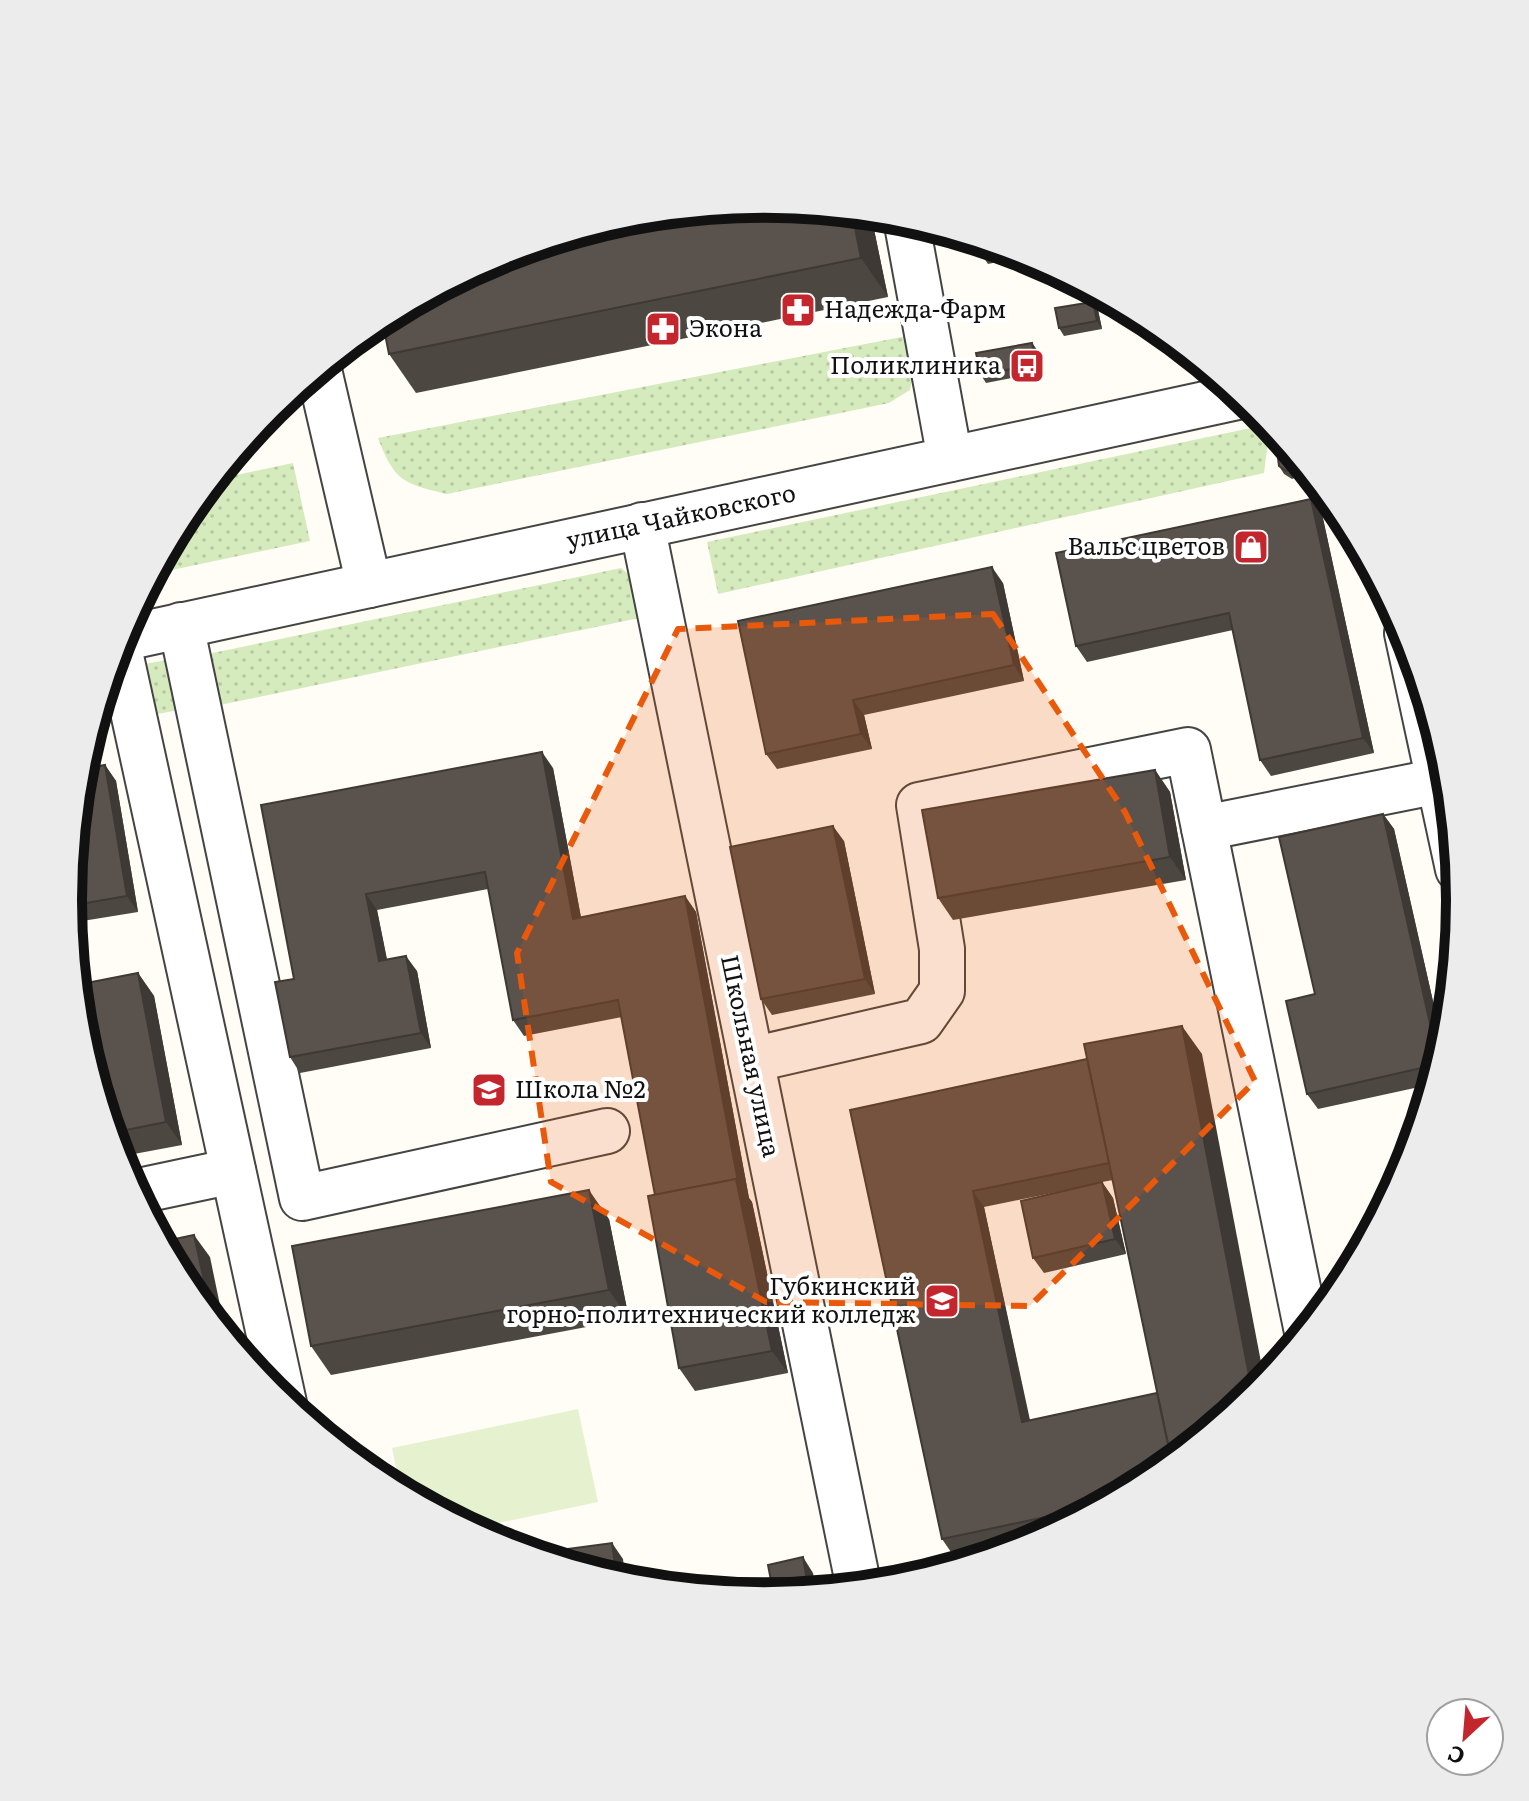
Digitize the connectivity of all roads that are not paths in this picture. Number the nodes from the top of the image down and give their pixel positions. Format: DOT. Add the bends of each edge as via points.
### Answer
graph roads {
  1 [pos="909,233"];
  2 [pos="322,381"];
  3 [pos="1228,399"];
  4 [pos="950,459"];
  5 [pos="642,525"];
  6 [pos="369,585"];
  7 [pos="181,625"];
  8 [pos="135,637"];
  9 [pos="124,665"];
  10 [pos="1436,782"];
  11 [pos="1204,828"];
  12 [pos="751,1060"];
  13 [pos="607,1131"];
  14 [pos="233,1171"];
  15 [pos="146,1189"];
  16 [pos="1304,1318"];
  17 [pos="279,1380"];
  18 [pos="857,1577"];
  1 -- 4 [label="street"];
  2 -- 6 [label="street"];
  3 -- 4 [label="street, улица Чайковского"];
  4 -- 5 [label="street, улица Чайковского"];
  5 -- 6 [label="street, улица Чайковского"];
  5 -- 12 [label="street, Школьная улица"];
  6 -- 7 [label="street, улица Чайковского"];
  7 -- 8 [label="street, улица Чайковского"];
  7 -- 13 [label="street" via="302,1198"];
  9 -- 14 [label="street"];
  10 -- 11 [label="street"];
  11 -- 12 [label="street" via="1188,750 919,805 942,949 942,991 921,1021"];
  11 -- 16 [label="street"];
  12 -- 18 [label="street, Школьная улица"];
  14 -- 15 [label="street"];
  14 -- 17 [label="street"];
}
